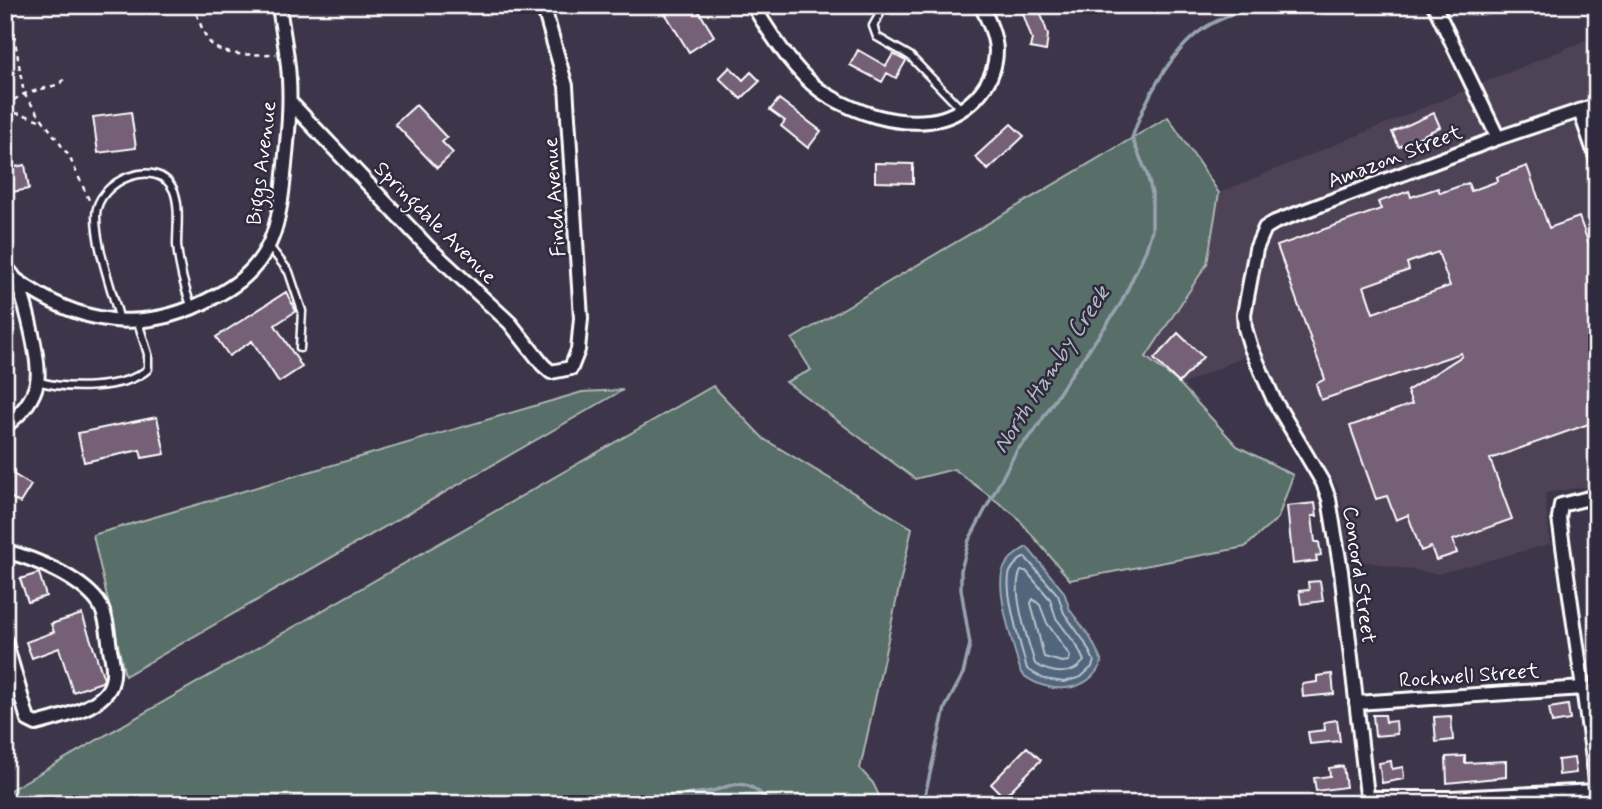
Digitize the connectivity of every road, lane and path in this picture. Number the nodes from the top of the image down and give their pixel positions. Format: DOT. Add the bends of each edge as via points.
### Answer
graph roads {
  1 [pos="9,5"];
  2 [pos="192,5"];
  3 [pos="279,5"];
  4 [pos="544,5"];
  5 [pos="753,5"];
  6 [pos="885,5"];
  7 [pos="981,5"];
  8 [pos="1434,5"];
  9 [pos="286,55"];
  10 [pos="64,79"];
  11 [pos="24,94"];
  12 [pos="290,103"];
  13 [pos="5,105"];
  14 [pos="1597,105"];
  15 [pos="961,110"];
  16 [pos="1580,111"];
  17 [pos="5,113"];
  18 [pos="45,122"];
  19 [pos="1498,138"];
  20 [pos="1597,160"];
  21 [pos="96,215"];
  22 [pos="268,245"];
  23 [pos="5,266"];
  24 [pos="15,279"];
  25 [pos="1249,286"];
  26 [pos="192,308"];
  27 [pos="120,321"];
  28 [pos="138,322"];
  29 [pos="300,348"];
  30 [pos="551,372"];
  31 [pos="37,381"];
  32 [pos="5,426"];
  33 [pos="1597,496"];
  34 [pos="5,551"];
  35 [pos="5,640"];
  36 [pos="1583,688"];
  37 [pos="1356,703"];
  38 [pos="1597,789"];
  39 [pos="1368,801"];
  1 -- 11 [label="path"];
  2 -- 9 [label="path" via="213,47 225,52"];
  3 -- 9 [label="street, Biggs Avenue"];
  4 -- 30 [label="street, Finch Avenue" via="566,86 581,318 578,350 570,368"];
  5 -- 15 [label="street" via="777,42 825,95 870,115 900,120 930,121"];
  6 -- 15 [label="lane" via="873,26 877,37 910,56"];
  7 -- 15 [label="street" via="996,50 993,74"];
  8 -- 19 [label="street"];
  9 -- 12 [label="street, Biggs Avenue"];
  10 -- 11 [label="path"];
  11 -- 13 [label="path"];
  11 -- 18 [label="path"];
  12 -- 22 [label="street, Biggs Avenue" via="283,184"];
  12 -- 30 [label="street, Springdale Avenue" via="428,247 516,330"];
  14 -- 16 [label="street, Amazon Street"];
  16 -- 19 [label="street, Amazon Street"];
  16 -- 20 [label="street"];
  17 -- 18 [label="path"];
  18 -- 21 [label="path" via="69,156"];
  19 -- 25 [label="street, Amazon Street" via="1275,222 1261,236"];
  21 -- 26 [label="lane" via="99,200 125,177 157,174 167,181 174,191 179,261"];
  21 -- 27 [label="lane"];
  22 -- 26 [label="street, Biggs Avenue" via="256,265 231,288"];
  22 -- 29 [label="lane" via="289,272 302,311"];
  23 -- 24 [label="street"];
  24 -- 27 [label="street, Biggs Avenue" via="41,298 76,312"];
  24 -- 31 [label="street" via="33,342"];
  25 -- 37 [label="street, Concord Street" via="1244,314 1247,338 1273,400 1329,499"];
  26 -- 28 [label="street, Biggs Avenue"];
  27 -- 28 [label="street, Biggs Avenue"];
  28 -- 31 [label="lane" via="148,369 138,378 75,387"];
  31 -- 32 [label="street" via="30,401"];
  33 -- 36 [label="street" via="1561,505 1559,518"];
  34 -- 35 [label="street" via="32,558 99,604 112,683 93,705 36,724 28,720"];
  36 -- 37 [label="street, Rockwell Street"];
  36 -- 38 [label="street"];
  37 -- 39 [label="street, Concord Street"];
  38 -- 39 [label="street"];
}
